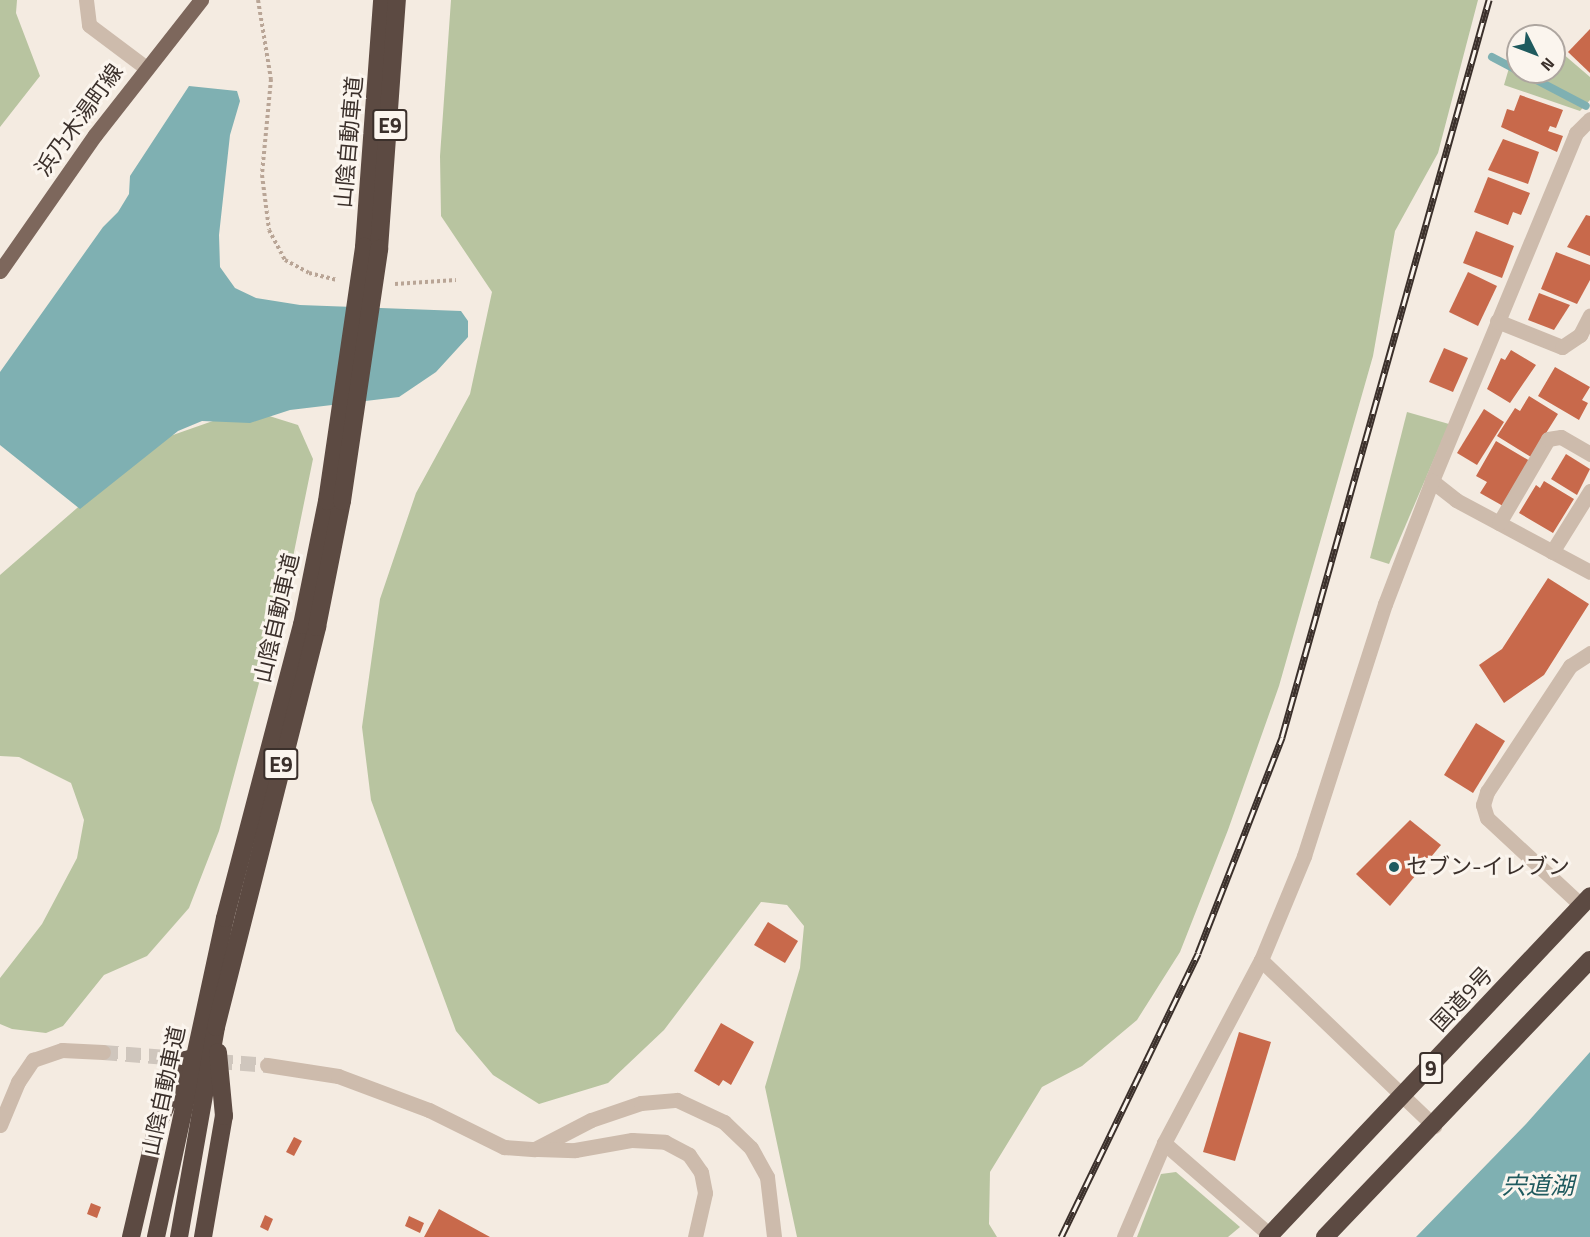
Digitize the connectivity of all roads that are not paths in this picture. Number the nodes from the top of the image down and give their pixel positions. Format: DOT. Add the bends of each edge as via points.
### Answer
graph roads {
  1 [pos="86,0"];
  2 [pos="201,0"];
  3 [pos="382,0"];
  4 [pos="397,0"];
  5 [pos="145,68"];
  6 [pos="1590,119"];
  7 [pos="371,248"];
  8 [pos="0,271"];
  9 [pos="1590,315"];
  10 [pos="1497,321"];
  11 [pos="1590,454"];
  12 [pos="1432,481"];
  13 [pos="1590,491"];
  14 [pos="1499,524"];
  15 [pos="1552,552"];
  16 [pos="1590,572"];
  17 [pos="1590,653"];
  18 [pos="1586,901"];
  19 [pos="1261,960"];
  20 [pos="1590,960"];
  21 [pos="209,1026"];
  22 [pos="103,1052"];
  23 [pos="267,1065"];
  24 [pos="1403,1097"];
  25 [pos="0,1125"];
  26 [pos="1434,1126"];
  27 [pos="1164,1143"];
  28 [pos="535,1149"];
  29 [pos="1269,1236"];
  30 [pos="131,1237"];
  31 [pos="156,1237"];
  32 [pos="179,1237"];
  33 [pos="203,1237"];
  34 [pos="695,1237"];
  35 [pos="774,1237"];
  36 [pos="1124,1237"];
  37 [pos="1325,1237"];
  1 -- 5 [label="street" via="89,26"];
  2 -- 5 [label="main road, 浜乃木湯町線"];
  3 -- 7 [label="highway, 山陰自動車道 / E9"];
  4 -- 7 [label="highway, 山陰自動車道 / E9"];
  5 -- 8 [label="main road, 浜乃木湯町線"];
  6 -- 10 [label="street" via="1576,133"];
  7 -- 21 [label="highway, 山陰自動車道 / E9, bridge" via="317,627"];
  9 -- 10 [label="street" via="1580,334 1562,347"];
  10 -- 12 [label="street"];
  11 -- 14 [label="street" via="1561,436 1548,439"];
  12 -- 14 [label="street"];
  12 -- 19 [label="street" via="1386,604 1305,856"];
  13 -- 15 [label="street"];
  14 -- 15 [label="street"];
  15 -- 16 [label="street"];
  17 -- 18 [label="street" via="1570,666 1487,792 1483,805 1487,818"];
  18 -- 24 [label="highway, 国道9号 / 9"];
  19 -- 24 [label="street"];
  19 -- 27 [label="street"];
  20 -- 26 [label="highway, 9"];
  21 -- 30 [label="highway, E9" via="157,1126"];
  21 -- 31 [label="highway, 山陰自動車道 / E9"];
  21 -- 32 [label="highway, 山陰自動車道 / E9"];
  21 -- 33 [label="highway, E9" via="224,1116"];
  22 -- 25 [label="street" via="62,1050 33,1060 18,1082"];
  23 -- 28 [label="street" via="338,1076 429,1110 487,1142"];
  24 -- 26 [label="street"];
  24 -- 29 [label="highway, 国道9号 / 9"];
  26 -- 37 [label="highway, 9"];
  27 -- 29 [label="street"];
  27 -- 36 [label="street"];
  28 -- 34 [label="street" via="575,1150 632,1140 665,1142 689,1155 701,1172 705,1193"];
  28 -- 35 [label="street" via="591,1120 641,1103 677,1100 724,1122 751,1148 767,1177"];
}
